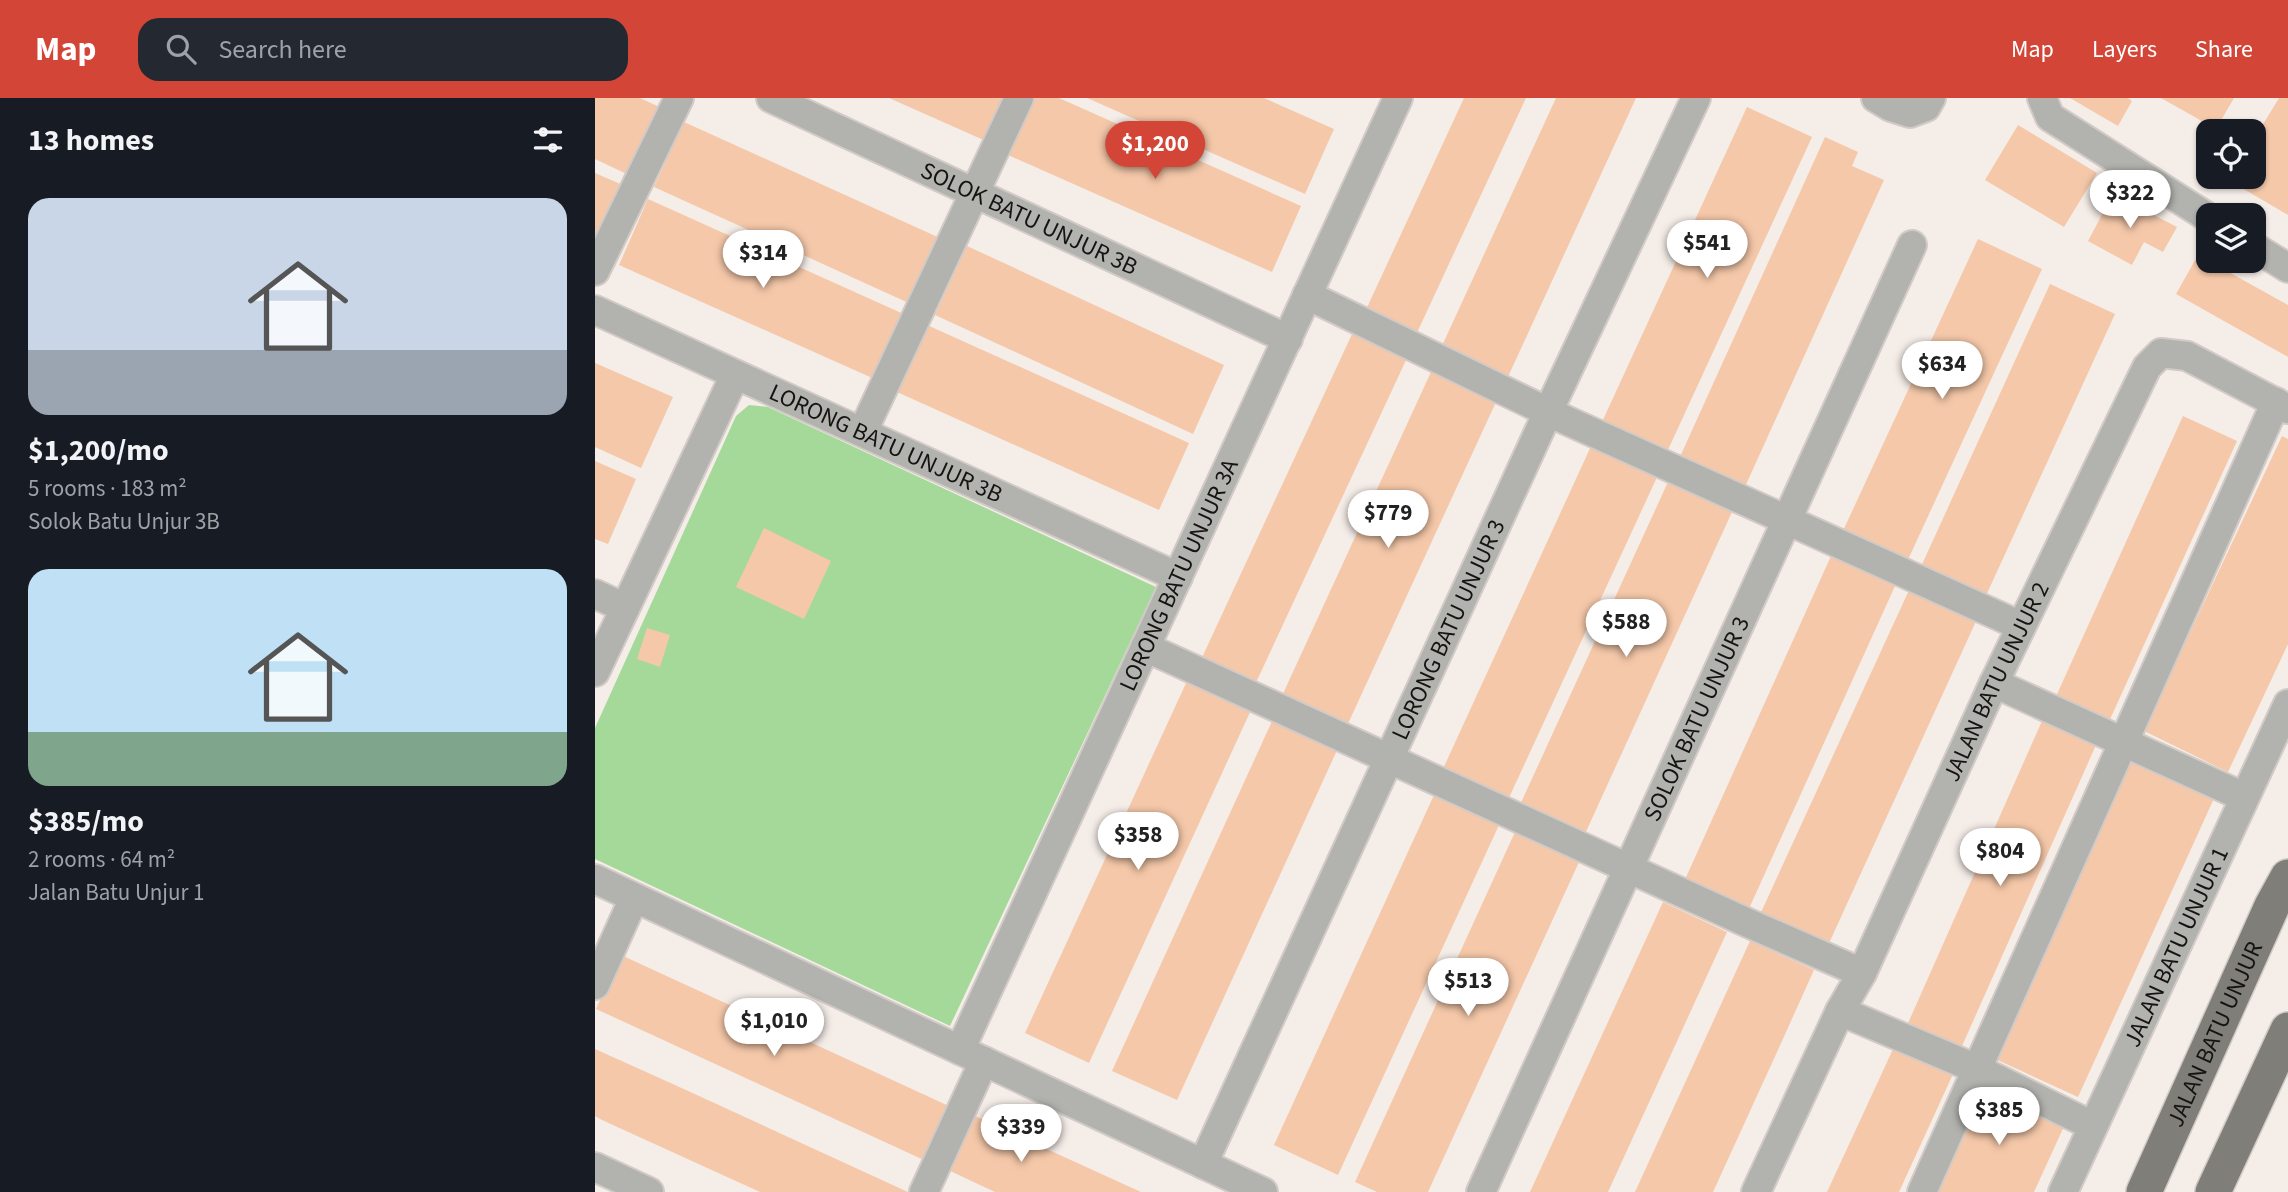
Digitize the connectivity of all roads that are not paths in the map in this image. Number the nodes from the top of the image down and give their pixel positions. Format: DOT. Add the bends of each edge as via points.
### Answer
graph roads {
  1 [pos="679,98"];
  2 [pos="771,98"];
  3 [pos="1019,98"];
  4 [pos="1398,98"];
  5 [pos="1696,98"];
  6 [pos="1876,98"];
  7 [pos="1931,98"];
  8 [pos="2042,98"];
  9 [pos="975,192"];
  10 [pos="2196,210"];
  11 [pos="1912,245"];
  12 [pos="2266,254"];
  13 [pos="2288,268"];
  14 [pos="595,271"];
  15 [pos="1307,295"];
  16 [pos="595,310"];
  17 [pos="1288,339"];
  18 [pos="735,375"];
  19 [pos="2282,405"];
  20 [pos="1548,412"];
  21 [pos="863,431"];
  22 [pos="1787,519"];
  23 [pos="1178,577"];
  24 [pos="595,594"];
  25 [pos="625,608"];
  26 [pos="2021,626"];
  27 [pos="1145,647"];
  28 [pos="595,672"];
  29 [pos="1994,682"];
  30 [pos="2288,704"];
  31 [pos="2124,743"];
  32 [pos="1389,758"];
  33 [pos="2244,797"];
  34 [pos="1628,868"];
  35 [pos="2288,877"];
  36 [pos="595,879"];
  37 [pos="634,898"];
  38 [pos="1862,973"];
  39 [pos="595,985"];
  40 [pos="1840,1011"];
  41 [pos="2288,1030"];
  42 [pos="972,1056"];
  43 [pos="1977,1069"];
  44 [pos="2093,1126"];
  45 [pos="1203,1164"];
  46 [pos="595,1167"];
  47 [pos="649,1192"];
  48 [pos="924,1192"];
  49 [pos="1263,1192"];
  50 [pos="1481,1192"];
  51 [pos="1756,1192"];
  52 [pos="1921,1192"];
  53 [pos="2063,1192"];
  54 [pos="2144,1192"];
  55 [pos="2213,1192"];
  1 -- 14 [label="street"];
  2 -- 9 [label="street, SOLOK BATU UNJUR 3B"];
  3 -- 9 [label="street"];
  4 -- 15 [label="street, LORONG BATU UNJUR 3A"];
  5 -- 20 [label="street, LORONG BATU UNJUR 3"];
  6 -- 7 [label="street" via="1910,113 1926,107"];
  8 -- 10 [label="street" via="2050,117"];
  9 -- 17 [label="street, SOLOK BATU UNJUR 3B"];
  9 -- 21 [label="street"];
  11 -- 22 [label="street, SOLOK BATU UNJUR 3"];
  12 -- 13 [label="street"];
  15 -- 17 [label="street, LORONG BATU UNJUR 3A"];
  15 -- 20 [label="street"];
  16 -- 18 [label="street, LORONG BATU UNJUR 3B"];
  17 -- 23 [label="street, LORONG BATU UNJUR 3A"];
  18 -- 21 [label="street, LORONG BATU UNJUR 3B"];
  18 -- 25 [label="street"];
  19 -- 26 [label="street, JALAN BATU UNJUR 2" via="2187,356 2161,353 2147,367"];
  19 -- 31 [label="street"];
  20 -- 22 [label="street"];
  20 -- 32 [label="street, LORONG BATU UNJUR 3"];
  21 -- 23 [label="street, LORONG BATU UNJUR 3B"];
  22 -- 26 [label="street"];
  22 -- 34 [label="street, SOLOK BATU UNJUR 3"];
  23 -- 27 [label="street, LORONG BATU UNJUR 3A"];
  24 -- 25 [label="street"];
  25 -- 28 [label="street"];
  26 -- 29 [label="street, JALAN BATU UNJUR 2"];
  27 -- 32 [label="street"];
  27 -- 42 [label="street, LORONG BATU UNJUR 3A"];
  29 -- 31 [label="street"];
  29 -- 38 [label="street, JALAN BATU UNJUR 2"];
  30 -- 33 [label="street, JALAN BATU UNJUR 1"];
  31 -- 33 [label="street"];
  31 -- 43 [label="street"];
  32 -- 34 [label="street"];
  32 -- 45 [label="street, LORONG BATU UNJUR 3"];
  33 -- 44 [label="street, JALAN BATU UNJUR 1"];
  34 -- 38 [label="street"];
  34 -- 50 [label="street, SOLOK BATU UNJUR 3"];
  35 -- 54 [label="main road, JALAN BATU UNJUR"];
  36 -- 37 [label="street"];
  37 -- 39 [label="street"];
  37 -- 42 [label="street"];
  38 -- 40 [label="street, JALAN BATU UNJUR 2"];
  40 -- 43 [label="street"];
  40 -- 51 [label="street, JALAN BATU UNJUR 2"];
  41 -- 55 [label="main road"];
  42 -- 45 [label="street"];
  42 -- 48 [label="street, LORONG BATU UNJUR 3A"];
  43 -- 44 [label="street"];
  43 -- 52 [label="street"];
  44 -- 53 [label="street, JALAN BATU UNJUR 1"];
  45 -- 49 [label="street"];
  46 -- 47 [label="street"];
}
